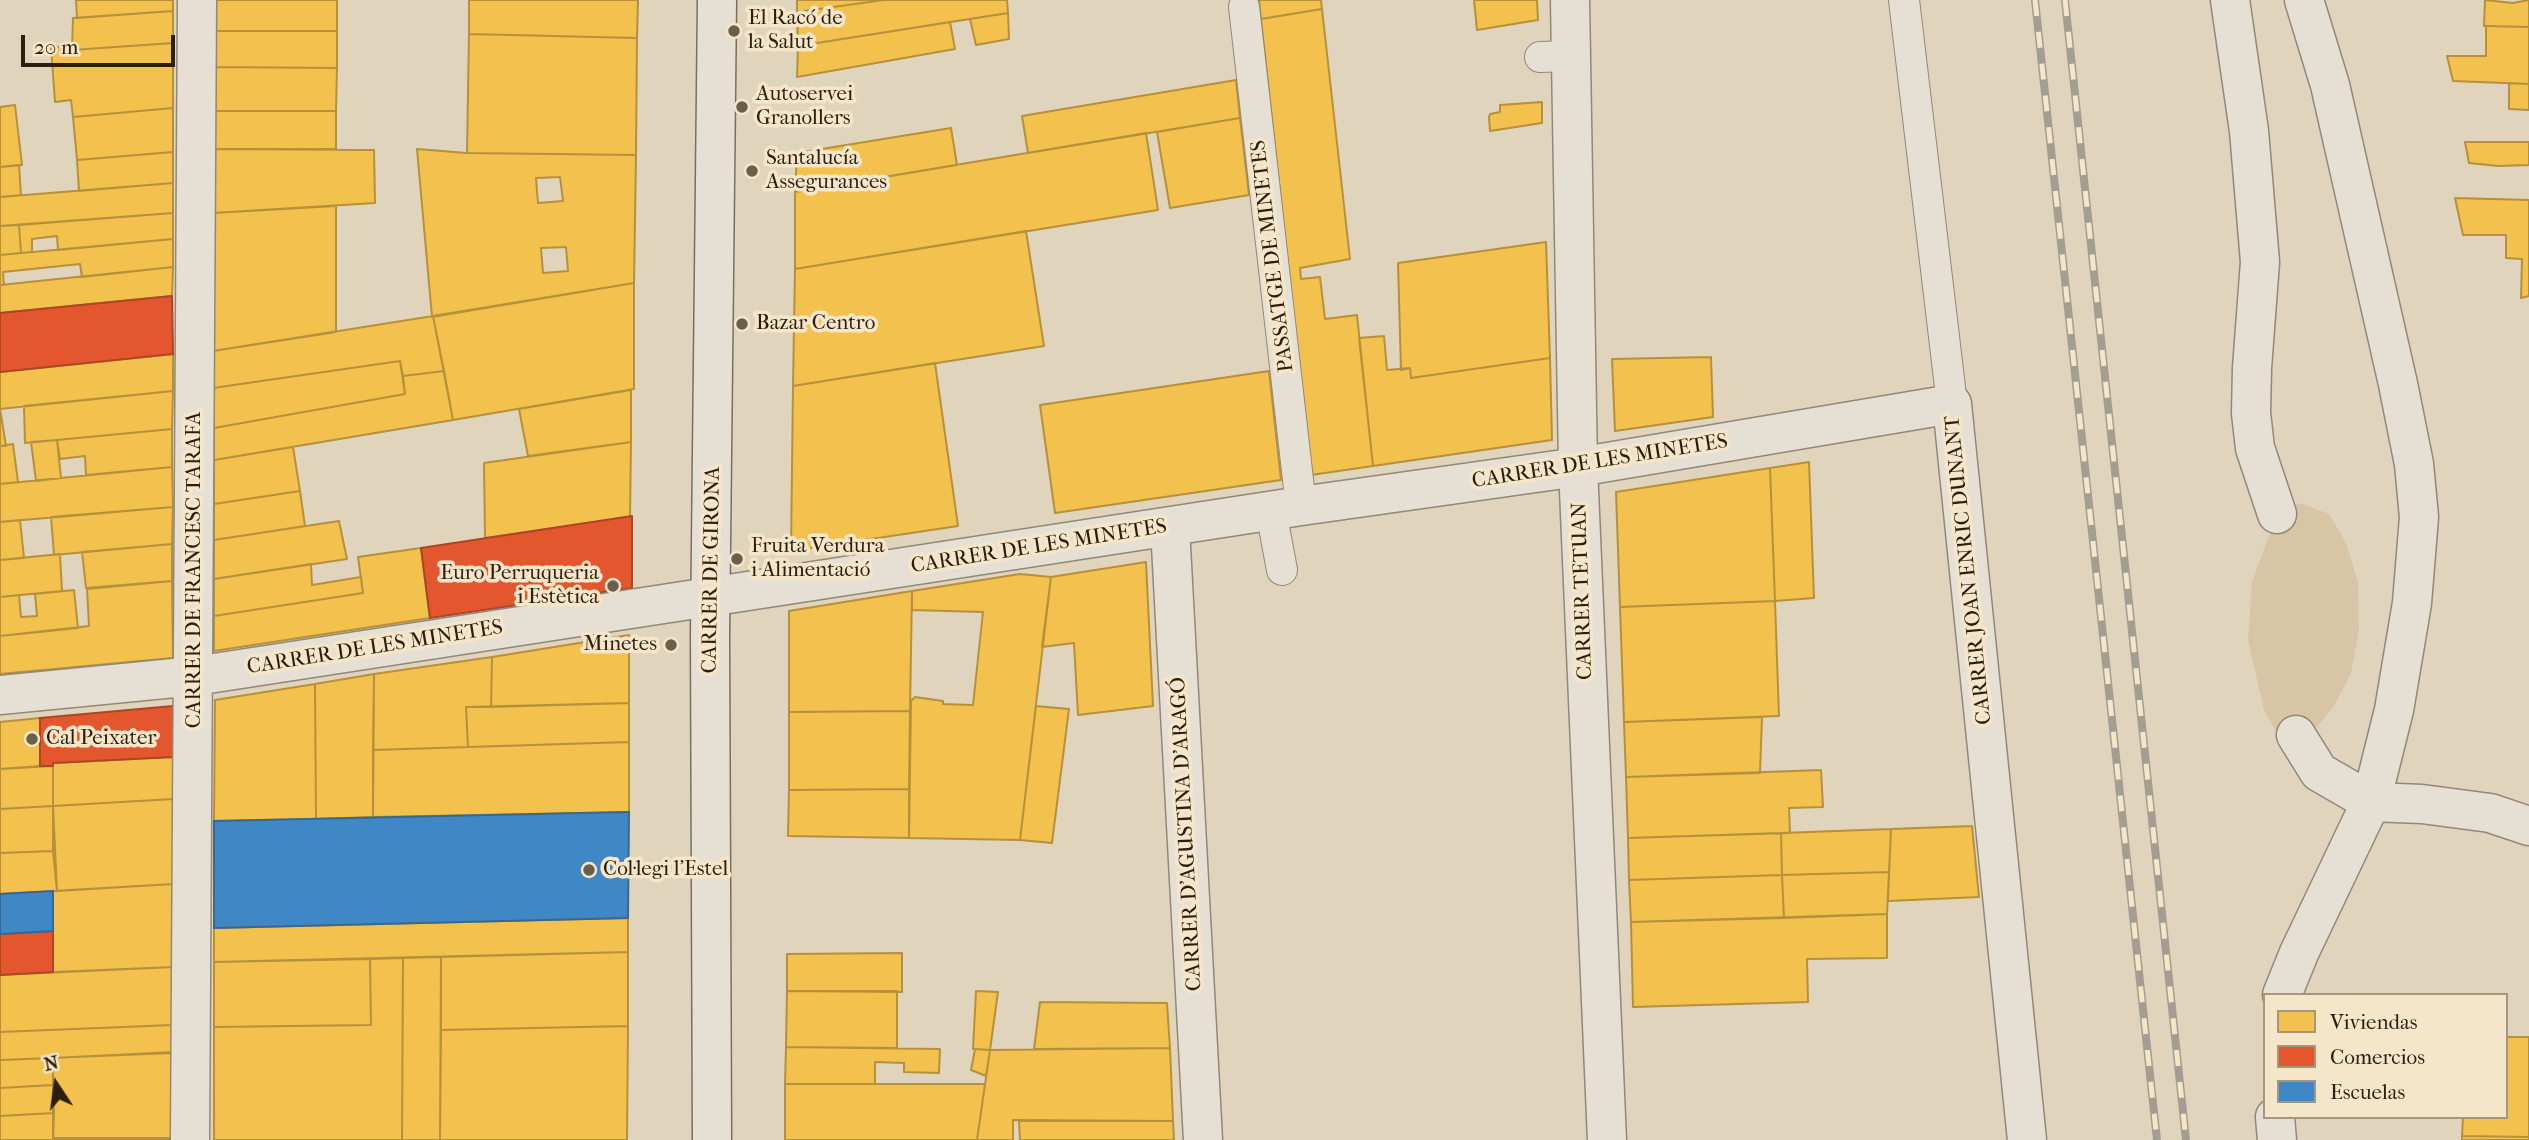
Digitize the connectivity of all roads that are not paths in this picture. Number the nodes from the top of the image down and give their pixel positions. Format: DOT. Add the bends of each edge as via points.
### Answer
graph roads {
  1 [pos="197,0"];
  2 [pos="717,0"];
  3 [pos="1570,0"];
  4 [pos="1904,0"];
  5 [pos="2230,0"];
  6 [pos="2304,0"];
  7 [pos="1244,6"];
  8 [pos="1952,404"];
  9 [pos="1578,467"];
  10 [pos="1286,508"];
  11 [pos="2277,514"];
  12 [pos="1170,527"];
  13 [pos="1282,570"];
  14 [pos="712,595"];
  15 [pos="195,676"];
  16 [pos="0,695"];
  17 [pos="2296,735"];
  18 [pos="2371,802"];
  19 [pos="2529,826"];
  20 [pos="2282,993"];
  21 [pos="2276,1119"];
  22 [pos="190,1140"];
  23 [pos="712,1140"];
  24 [pos="1203,1140"];
  25 [pos="1607,1140"];
  26 [pos="2028,1140"];
  27 [pos="2277,1140"];
  1 -- 15 [label="street, CARRER DE FRANCESC TARAFA"];
  2 -- 14 [label="street, CARRER DE GIRONA"];
  3 -- 9 [label="street, CARRER TETUAN" via="1555,56"];
  4 -- 8 [label="lane, CARRER JOAN ENRIC DUNANT"];
  5 -- 11 [label="street" via="2249,131 2260,262 2251,413 2255,447"];
  6 -- 18 [label="street" via="2330,85 2398,384 2418,504 2412,603 2394,710"];
  7 -- 10 [label="lane, PASSATGE DE MINETES"];
  8 -- 9 [label="street, CARRER DE LES MINETES"];
  8 -- 26 [label="street, CARRER JOAN ENRIC DUNANT"];
  9 -- 10 [label="street, CARRER DE LES MINETES"];
  9 -- 25 [label="street, CARRER TETUAN"];
  10 -- 12 [label="street, CARRER DE LES MINETES"];
  10 -- 13 [label="lane, PASSATGE DE MINETES"];
  12 -- 14 [label="street, CARRER DE LES MINETES"];
  12 -- 24 [label="street, CARRER D'AGUSTINA D'ARAGÓ"];
  14 -- 15 [label="street, CARRER DE LES MINETES"];
  14 -- 23 [label="street, CARRER DE GIRONA"];
  15 -- 16 [label="street, CARRER DE LES MINETES"];
  15 -- 22 [label="street, CARRER DE FRANCESC TARAFA"];
  17 -- 18 [label="street" via="2319,772"];
  18 -- 19 [label="street" via="2490,813"];
  18 -- 20 [label="street"];
  21 -- 27 [label="street"];
}
